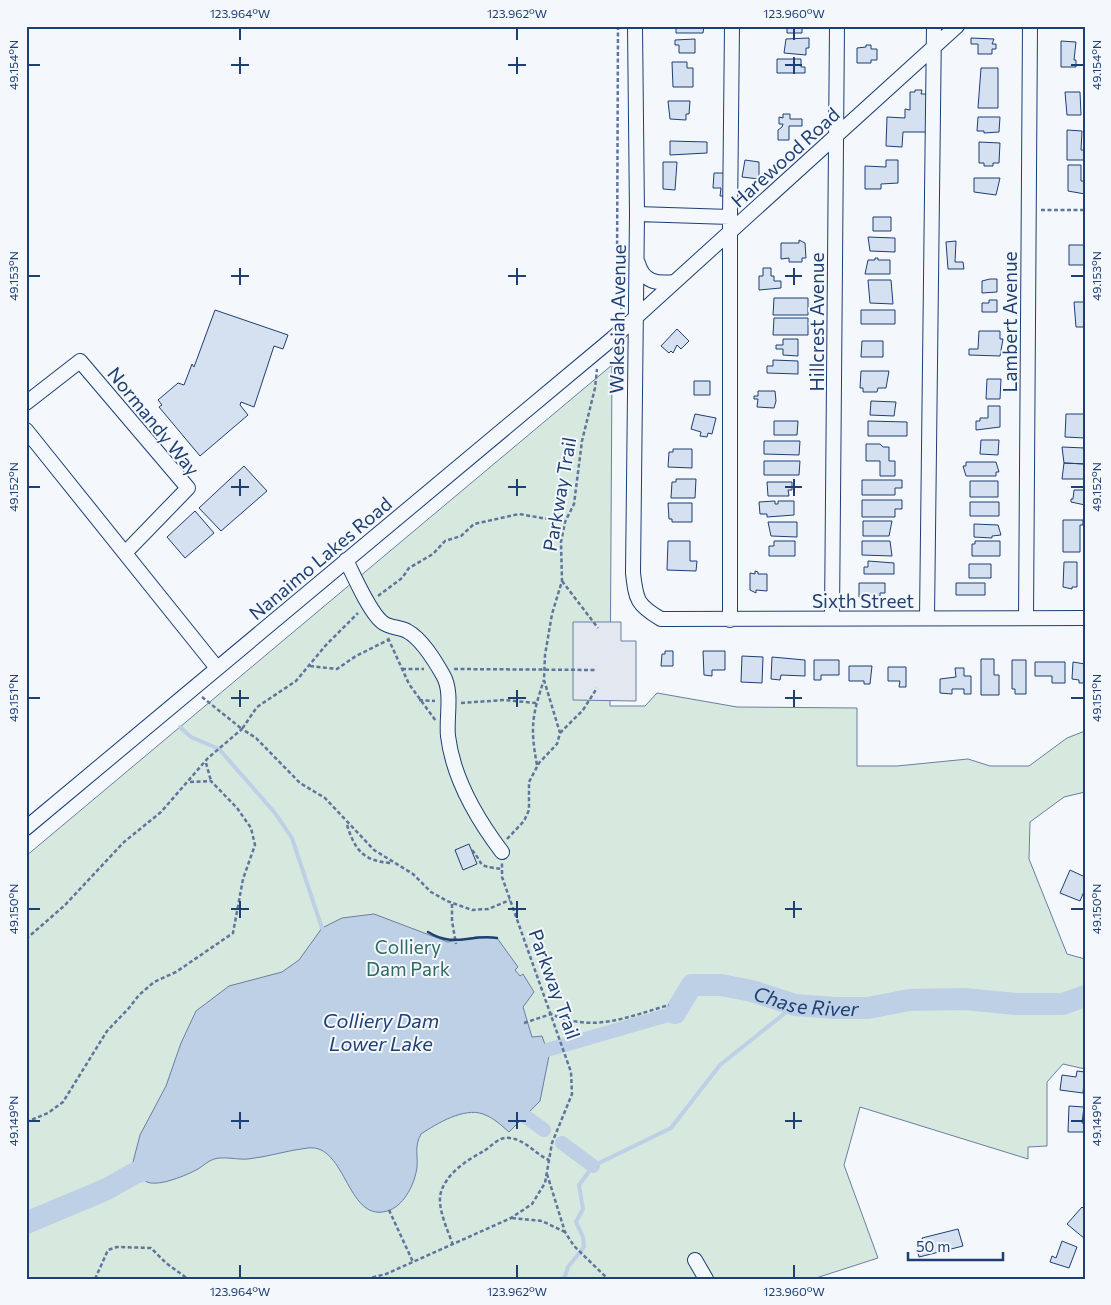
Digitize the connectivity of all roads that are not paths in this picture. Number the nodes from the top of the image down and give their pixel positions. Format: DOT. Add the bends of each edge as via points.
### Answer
graph roads {
  1 [pos="635,26"];
  2 [pos="732,26"];
  3 [pos="837,26"];
  4 [pos="934,26"];
  5 [pos="957,26"];
  6 [pos="1030,26"];
  7 [pos="934,47"];
  8 [pos="836,136"];
  9 [pos="638,214"];
  10 [pos="730,217"];
  11 [pos="730,231"];
  12 [pos="637,259"];
  13 [pos="674,282"];
  14 [pos="636,316"];
  15 [pos="26,403"];
  16 [pos="26,430"];
  17 [pos="124,553"];
  18 [pos="346,560"];
  19 [pos="644,609"];
  20 [pos="832,618"];
  21 [pos="927,618"];
  22 [pos="1026,618"];
  23 [pos="1085,618"];
  24 [pos="730,620"];
  25 [pos="217,668"];
  26 [pos="26,828"];
  27 [pos="502,852"];
  28 [pos="695,1260"];
  29 [pos="706,1279"];
  1 -- 9 [label="street, Wakesiah Avenue"];
  2 -- 10 [label="street"];
  3 -- 8 [label="street, Hillcrest Avenue"];
  4 -- 7 [label="street"];
  5 -- 7 [label="street, Harewood Road"];
  6 -- 22 [label="street, Lambert Avenue"];
  7 -- 8 [label="street, Harewood Road"];
  7 -- 21 [label="street"];
  8 -- 11 [label="street, Harewood Road"];
  8 -- 20 [label="street, Hillcrest Avenue"];
  9 -- 10 [label="street"];
  9 -- 12 [label="street, Wakesiah Avenue"];
  10 -- 11 [label="street"];
  11 -- 13 [label="street, Harewood Road"];
  11 -- 24 [label="street"];
  12 -- 13 [label="street" via="640,272 649,280"];
  12 -- 14 [label="street, Wakesiah Avenue"];
  13 -- 14 [label="street, Harewood Road"];
  14 -- 18 [label="street, Nanaimo Lakes Road"];
  14 -- 19 [label="street, Wakesiah Avenue" via="632,573 636,598"];
  15 -- 17 [label="street, Normandy Way" via="80,361 188,488"];
  16 -- 17 [label="street"];
  17 -- 25 [label="street"];
  18 -- 25 [label="street, Nanaimo Lakes Road"];
  18 -- 27 [label="street" via="382,622 407,631 445,677 448,733 459,776 484,828"];
  19 -- 24 [label="street, Sixth Street" via="661,619"];
  20 -- 21 [label="street, Sixth Street"];
  20 -- 24 [label="street, Sixth Street"];
  21 -- 22 [label="street, Sixth Street"];
  22 -- 23 [label="street, Sixth Street"];
  25 -- 26 [label="street, Nanaimo Lakes Road"];
  28 -- 29 [label="street"];
}
